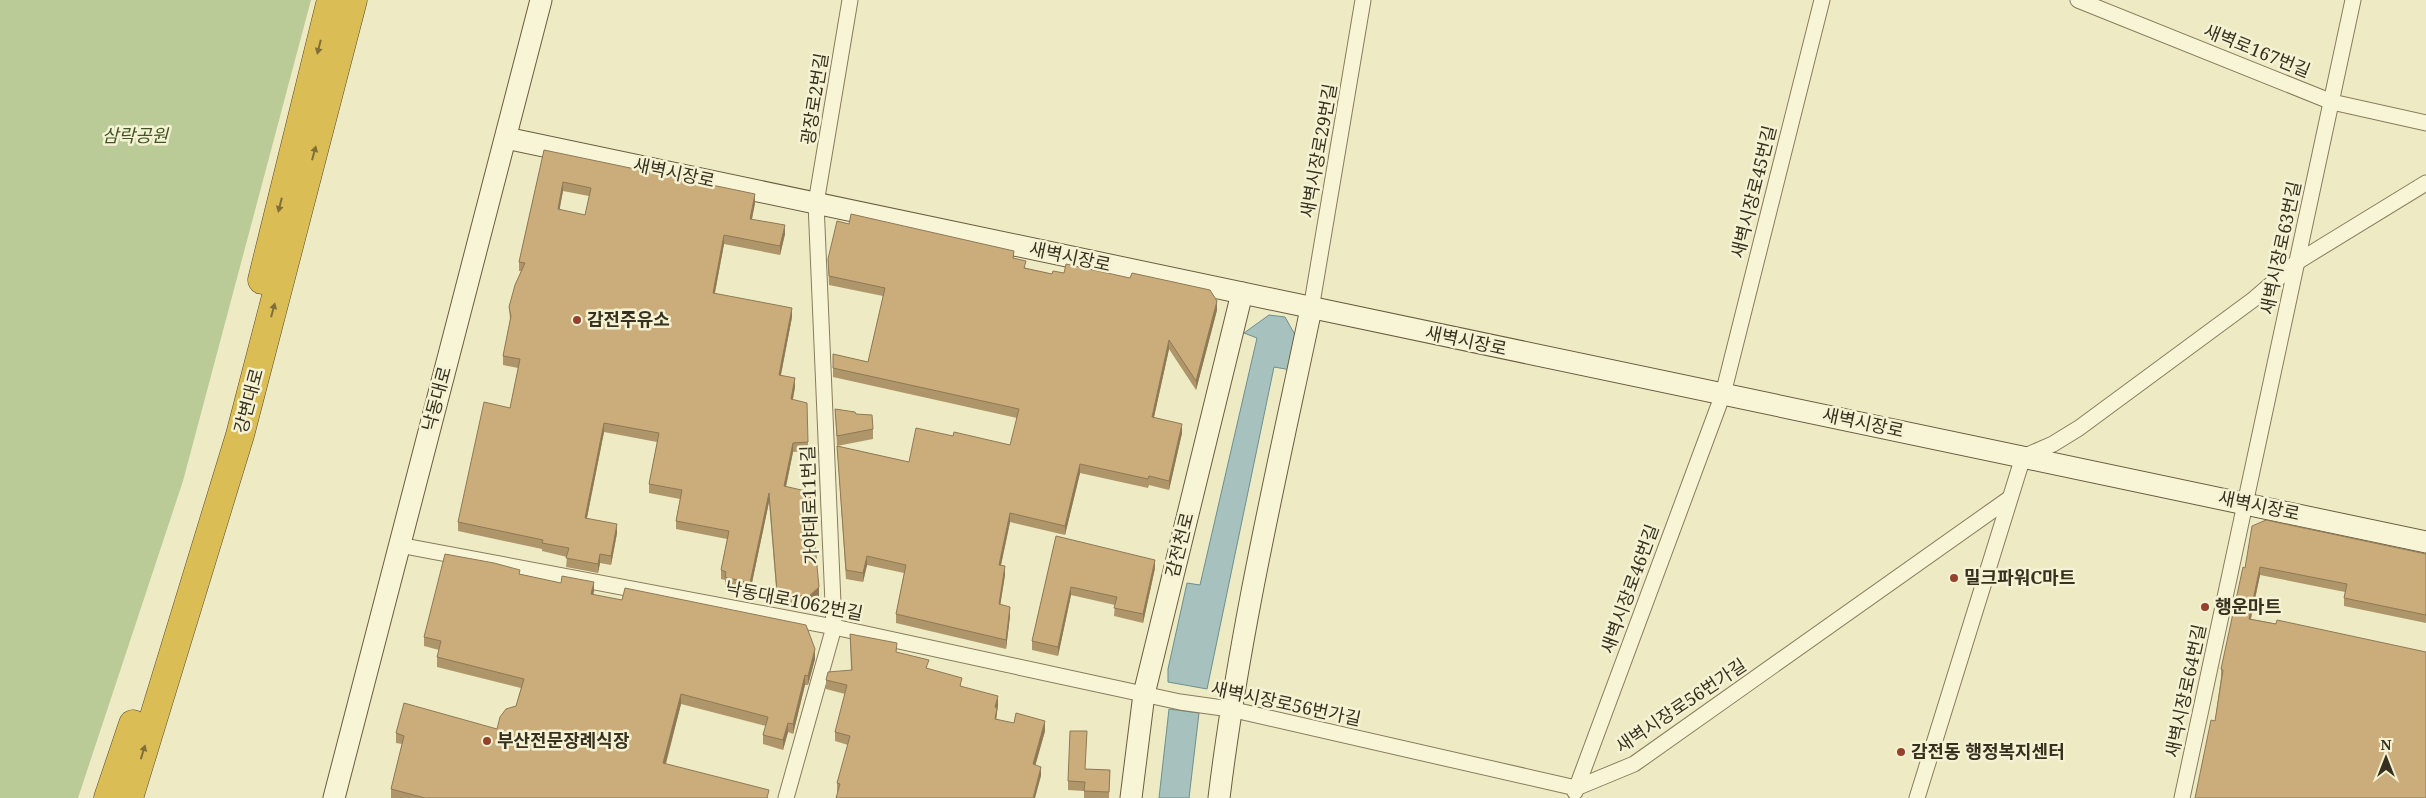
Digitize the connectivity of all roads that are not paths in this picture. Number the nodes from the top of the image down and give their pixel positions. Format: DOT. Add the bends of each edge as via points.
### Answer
graph roads {
  1 [pos="331,0"];
  2 [pos="353,0"];
  3 [pos="541,0"];
  4 [pos="850,0"];
  5 [pos="1363,0"];
  6 [pos="1822,0"];
  7 [pos="2078,0"];
  8 [pos="2353,0"];
  9 [pos="2332,102"];
  10 [pos="2426,123"];
  11 [pos="506,138"];
  12 [pos="2426,183"];
  13 [pos="816,203"];
  14 [pos="2297,262"];
  15 [pos="1242,293"];
  16 [pos="1311,309"];
  17 [pos="1723,394"];
  18 [pos="2023,457"];
  19 [pos="2010,498"];
  20 [pos="2244,503"];
  21 [pos="2426,542"];
  22 [pos="399,544"];
  23 [pos="834,627"];
  24 [pos="1144,694"];
  25 [pos="1180,702"];
  26 [pos="1230,709"];
  27 [pos="1575,793"];
  28 [pos="335,796"];
  29 [pos="108,798"];
  30 [pos="128,798"];
  31 [pos="786,798"];
  32 [pos="1131,798"];
  33 [pos="1220,798"];
  34 [pos="1917,798"];
  35 [pos="2182,798"];
  1 -- 29 [label="highway, 강변대로, one-way" via="235,394 175,600"];
  30 -- 2 [label="highway, 강변대로, one-way" via="240,435"];
  3 -- 11 [label="street, 낙동대로"];
  4 -- 13 [label="street, 광장로2번길"];
  5 -- 16 [label="street, 새벽시장로29번길"];
  6 -- 17 [label="street, 새벽시장로45번길"];
  7 -- 9 [label="street, 새벽로167번길"];
  8 -- 9 [label="street, 새벽시장로63번길"];
  9 -- 10 [label="street, 새벽로167번길"];
  9 -- 14 [label="street, 새벽시장로63번길"];
  11 -- 13 [label="street, 새벽시장로"];
  11 -- 22 [label="street, 낙동대로"];
  12 -- 14 [label="street"];
  13 -- 15 [label="street, 새벽시장로"];
  13 -- 23 [label="street, 가야대로11번길"];
  14 -- 18 [label="street" via="2254,299 2079,428"];
  14 -- 20 [label="street, 새벽시장로63번길"];
  15 -- 16 [label="street, 새벽시장로"];
  15 -- 24 [label="street, 감전천로"];
  16 -- 17 [label="street, 새벽시장로"];
  16 -- 26 [label="street"];
  17 -- 18 [label="street, 새벽시장로"];
  17 -- 27 [label="street, 새벽시장로46번길"];
  18 -- 19 [label="street"];
  18 -- 20 [label="street, 새벽시장로"];
  19 -- 27 [label="street, 새벽시장로56번가길" via="1634,764"];
  19 -- 34 [label="street"];
  20 -- 21 [label="street, 새벽시장로"];
  20 -- 35 [label="street, 새벽시장로64번길"];
  22 -- 23 [label="street, 낙동대로1062번길"];
  22 -- 28 [label="street, 낙동대로"];
  23 -- 24 [label="street, 낙동대로1062번길"];
  23 -- 31 [label="street, 가야대로11번길"];
  24 -- 25 [label="street, 낙동대로1062번길"];
  24 -- 32 [label="street, 감전천로"];
  25 -- 26 [label="street, 새벽시장로56번가길"];
  26 -- 27 [label="street, 새벽시장로56번가길"];
  26 -- 33 [label="street"];
}
